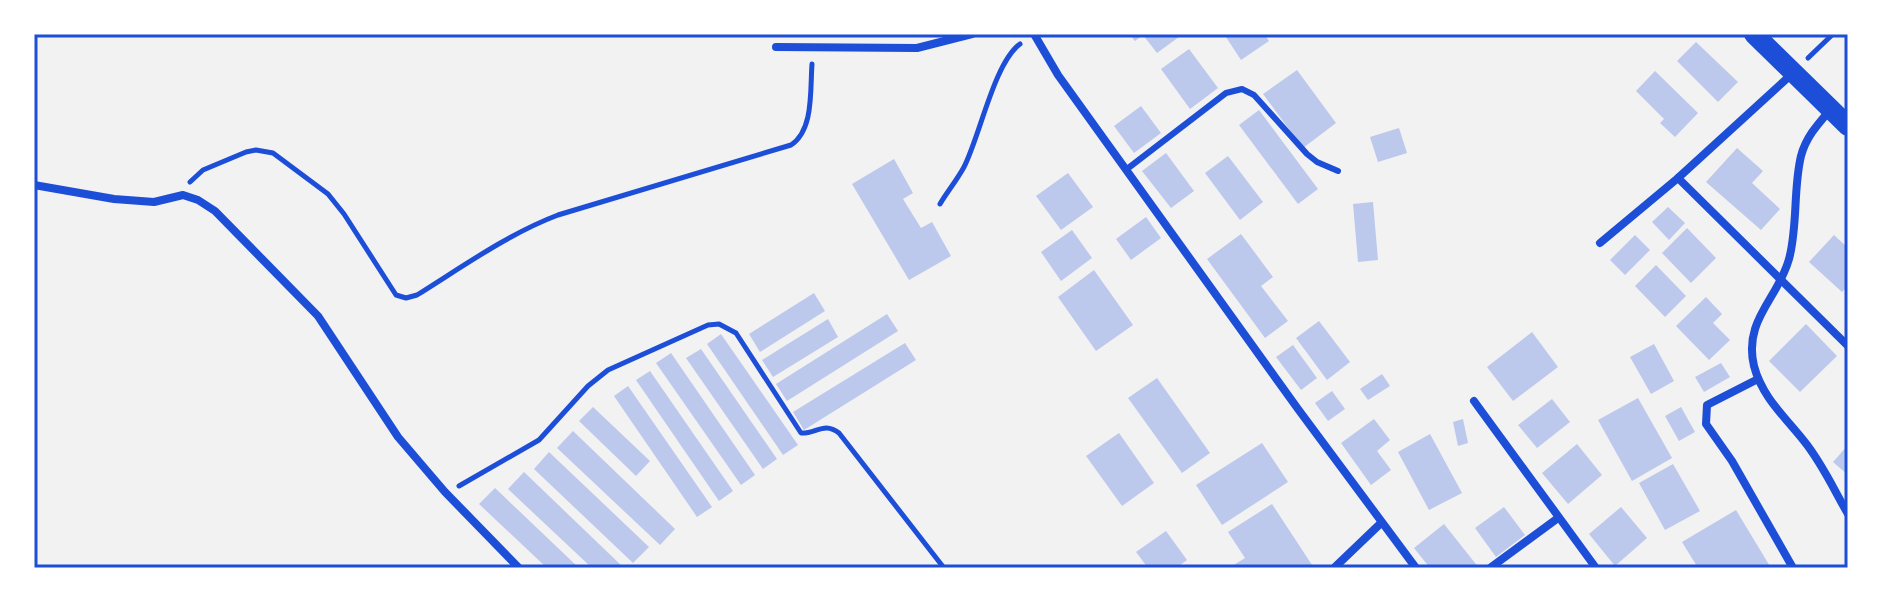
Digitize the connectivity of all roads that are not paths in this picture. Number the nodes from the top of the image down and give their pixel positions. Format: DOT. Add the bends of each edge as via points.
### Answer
graph roads {
  1 [pos="972,34"];
  2 [pos="1754,34"];
  3 [pos="1034,35"];
  4 [pos="776,47"];
  5 [pos="1793,73"];
  6 [pos="1831,109"];
  7 [pos="1848,126"];
  8 [pos="1127,169"];
  9 [pos="1338,171"];
  10 [pos="1678,178"];
  11 [pos="34,185"];
  12 [pos="1600,243"];
  13 [pos="1781,279"];
  14 [pos="1848,346"];
  15 [pos="1758,379"];
  16 [pos="1474,401"];
  17 [pos="1848,514"];
  18 [pos="1558,518"];
  19 [pos="1381,523"];
  20 [pos="519,568"];
  21 [pos="1334,568"];
  22 [pos="1416,568"];
  23 [pos="1490,568"];
  24 [pos="1596,568"];
  25 [pos="1793,568"];
  1 -- 4 [label="street" via="917,48"];
  2 -- 5 [label="main road"];
  3 -- 8 [label="street"];
  5 -- 6 [label="main road"];
  5 -- 10 [label="street"];
  6 -- 7 [label="main road"];
  6 -- 13 [label="street" via="1801,157 1790,256"];
  8 -- 9 [label="lane" via="1226,93 1242,89 1254,95 1307,154"];
  8 -- 19 [label="street"];
  10 -- 12 [label="street"];
  10 -- 13 [label="street"];
  11 -- 20 [label="street" via="154,202 183,195 215,211 318,316 398,437"];
  13 -- 14 [label="street"];
  13 -- 15 [label="street" via="1751,335"];
  15 -- 17 [label="street" via="1820,464"];
  15 -- 25 [label="street" via="1707,405 1706,424"];
  16 -- 18 [label="street"];
  18 -- 23 [label="street"];
  18 -- 24 [label="street"];
  19 -- 21 [label="street"];
  19 -- 22 [label="street"];
}
